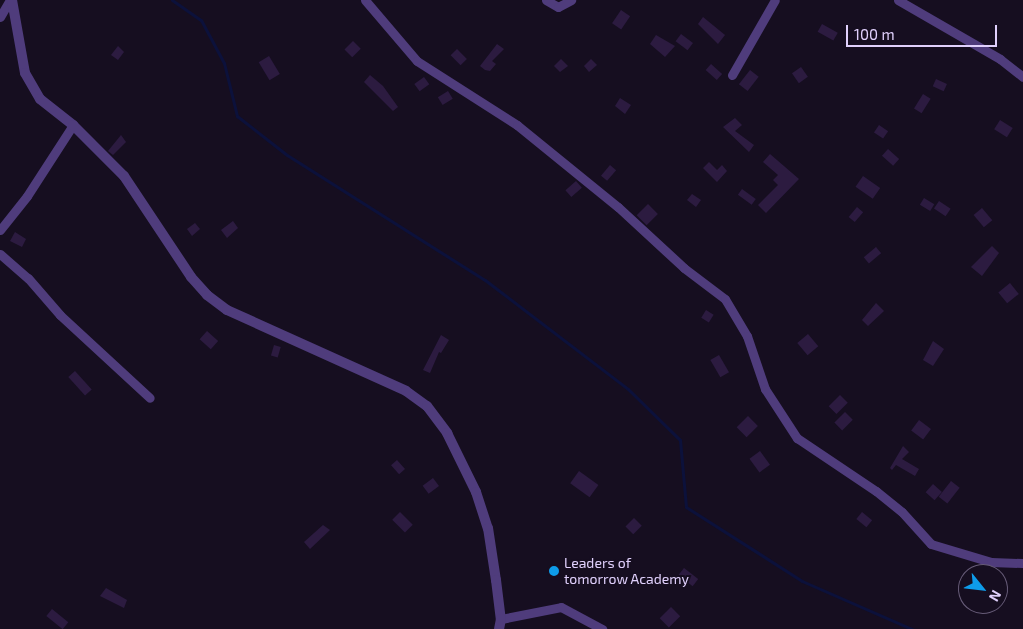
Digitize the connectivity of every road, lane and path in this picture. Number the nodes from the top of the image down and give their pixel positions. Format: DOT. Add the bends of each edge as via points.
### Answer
graph roads {
  1 [pos="11,0"];
  2 [pos="365,0"];
  3 [pos="546,0"];
  4 [pos="571,0"];
  5 [pos="775,0"];
  6 [pos="898,0"];
  7 [pos="0,16"];
  8 [pos="732,75"];
  9 [pos="1023,76"];
  10 [pos="73,125"];
  11 [pos="0,230"];
  12 [pos="0,254"];
  13 [pos="150,398"];
  14 [pos="1023,563"];
  15 [pos="500,624"];
  16 [pos="602,629"];
  1 -- 7 [label="street"];
  1 -- 10 [label="street" via="25,73 40,99"];
  2 -- 14 [label="street" via="416,61 517,125 618,208 684,268 725,299 747,336 765,389 797,438 876,491 902,512 931,544 991,562"];
  3 -- 4 [label="street" via="558,7"];
  5 -- 8 [label="street"];
  6 -- 9 [label="street" via="1000,59"];
  10 -- 11 [label="street" via="27,196"];
  10 -- 15 [label="street" via="124,176 191,277 207,295 227,310 406,391 427,406 447,432 476,492 488,528"];
  12 -- 13 [label="street"];
  15 -- 16 [label="street" via="561,607"];
}
